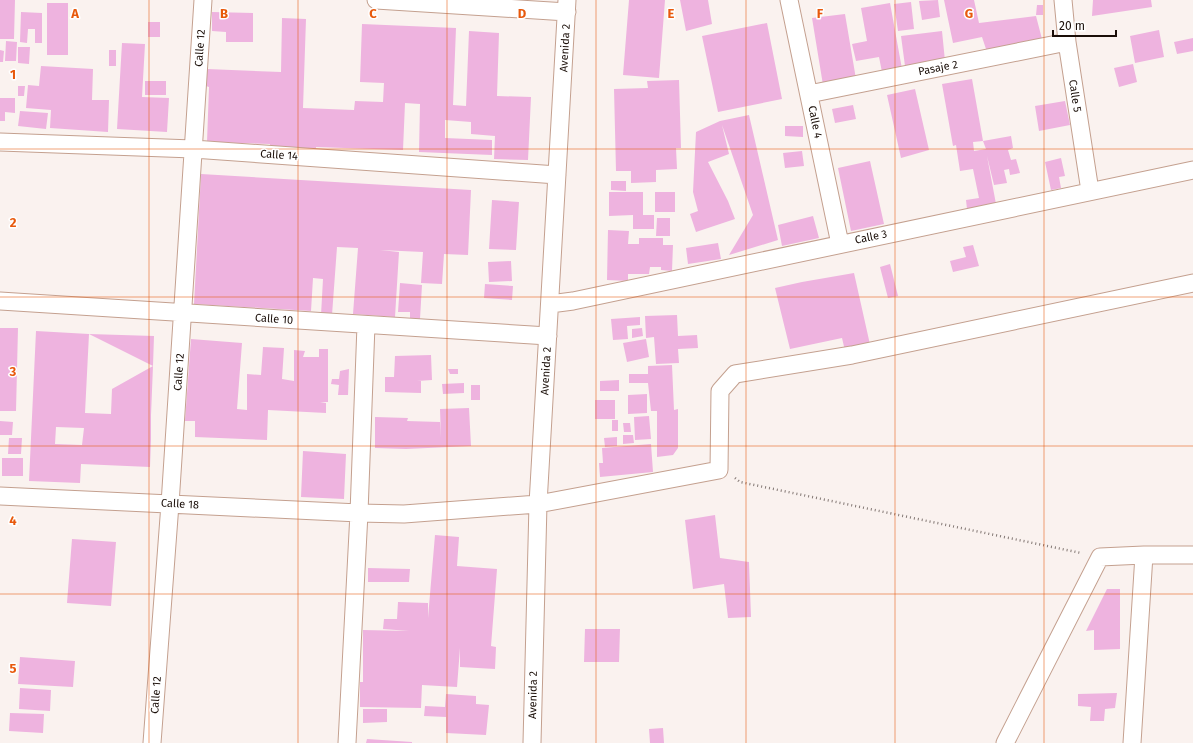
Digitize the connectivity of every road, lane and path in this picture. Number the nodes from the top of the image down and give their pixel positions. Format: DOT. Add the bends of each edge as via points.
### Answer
graph roads {
  1 [pos="203,0"];
  2 [pos="376,0"];
  3 [pos="789,0"];
  4 [pos="1063,0"];
  5 [pos="567,6"];
  6 [pos="1067,42"];
  7 [pos="809,94"];
  8 [pos="0,142"];
  9 [pos="193,150"];
  10 [pos="1193,170"];
  11 [pos="557,175"];
  12 [pos="1090,191"];
  13 [pos="840,244"];
  14 [pos="1193,283"];
  15 [pos="0,301"];
  16 [pos="550,304"];
  17 [pos="183,313"];
  18 [pos="366,325"];
  19 [pos="548,336"];
  20 [pos="719,470"];
  21 [pos="0,496"];
  22 [pos="170,504"];
  23 [pos="538,504"];
  24 [pos="359,513"];
  25 [pos="1144,555"];
  26 [pos="1193,555"];
  27 [pos="1100,557"];
  28 [pos="152,743"];
  29 [pos="347,743"];
  30 [pos="532,743"];
  31 [pos="1005,743"];
  32 [pos="1132,743"];
  1 -- 9 [label="street, Calle 12"];
  2 -- 5 [label="street"];
  3 -- 7 [label="street, Calle 4"];
  4 -- 6 [label="street, Calle 5"];
  5 -- 11 [label="street, Avenida 2"];
  6 -- 7 [label="street, Pasaje 2"];
  6 -- 12 [label="street, Calle 5"];
  7 -- 13 [label="street, Calle 4"];
  8 -- 9 [label="street, Calle 14"];
  9 -- 11 [label="street, Calle 14"];
  9 -- 17 [label="street, Calle 12"];
  10 -- 12 [label="street, Calle 3"];
  11 -- 16 [label="street, Avenida 2"];
  12 -- 13 [label="street, Calle 3"];
  13 -- 16 [label="street, Calle 3"];
  14 -- 20 [label="street" via="852,355 735,374 720,391"];
  15 -- 17 [label="street, Calle 10"];
  16 -- 19 [label="street, Avenida 2"];
  17 -- 18 [label="street, Calle 10"];
  17 -- 22 [label="street, Calle 12"];
  18 -- 19 [label="street, Calle 10"];
  18 -- 24 [label="street"];
  19 -- 23 [label="street, Avenida 2"];
  20 -- 23 [label="street, Calle 18"];
  20 -- 27 [label="path" via="740,482"];
  21 -- 22 [label="street, Calle 18"];
  22 -- 24 [label="street, Calle 18"];
  22 -- 28 [label="street, Calle 12"];
  23 -- 24 [label="street, Calle 18" via="404,514"];
  23 -- 30 [label="street, Avenida 2"];
  24 -- 29 [label="street"];
  25 -- 26 [label="street"];
  25 -- 27 [label="street"];
  25 -- 32 [label="street"];
  27 -- 31 [label="street"];
}
